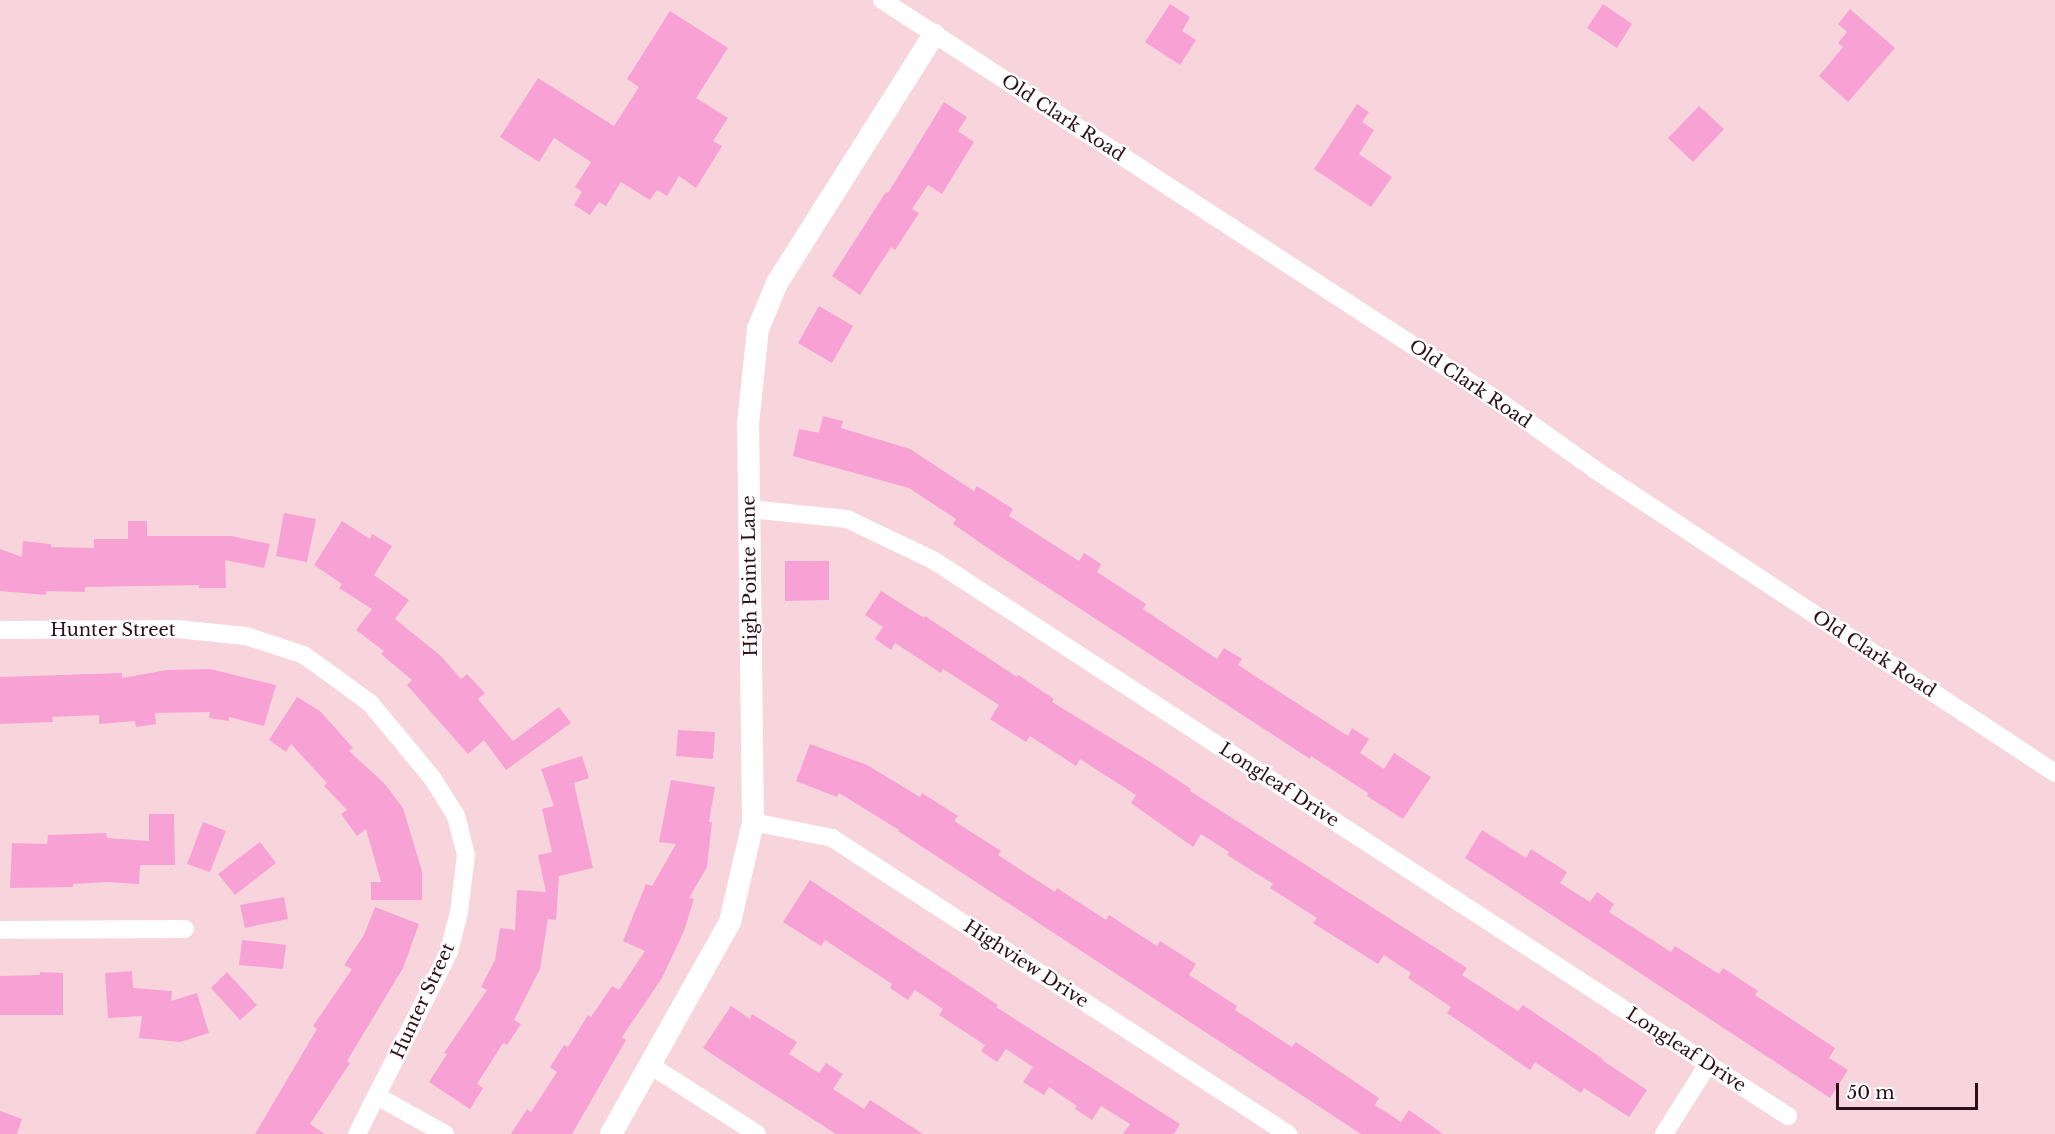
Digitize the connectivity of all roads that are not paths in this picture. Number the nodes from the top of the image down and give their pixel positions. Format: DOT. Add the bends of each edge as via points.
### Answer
graph roads {
  1 [pos="882,0"];
  2 [pos="934,35"];
  3 [pos="749,509"];
  4 [pos="0,630"];
  5 [pos="2055,773"];
  6 [pos="753,822"];
  7 [pos="185,929"];
  8 [pos="0,930"];
  9 [pos="1708,1064"];
  10 [pos="650,1065"];
  11 [pos="377,1096"];
  12 [pos="1788,1116"];
  13 [pos="357,1134"];
  14 [pos="445,1134"];
  15 [pos="611,1134"];
  16 [pos="757,1134"];
  17 [pos="1288,1134"];
  18 [pos="1664,1134"];
  1 -- 2 [label="street, Old Clark Road"];
  2 -- 3 [label="street, High Pointe Lane" via="777,283 758,329 748,424"];
  2 -- 5 [label="street, Old Clark Road" via="1494,398 1594,469"];
  3 -- 6 [label="street, High Pointe Lane"];
  3 -- 9 [label="street, Longleaf Drive" via="846,519 933,560"];
  4 -- 11 [label="street, Hunter Street" via="177,629 246,636 304,654 370,703 433,779 456,816 465,855 459,912 449,952"];
  6 -- 10 [label="street, High Pointe Lane" via="730,922"];
  6 -- 17 [label="street, Highview Drive" via="832,838"];
  7 -- 8 [label="street"];
  9 -- 12 [label="street, Longleaf Drive"];
  9 -- 18 [label="street"];
  10 -- 15 [label="street, High Pointe Lane"];
  10 -- 16 [label="street"];
  11 -- 13 [label="street, Hunter Street"];
  11 -- 14 [label="street"];
}
